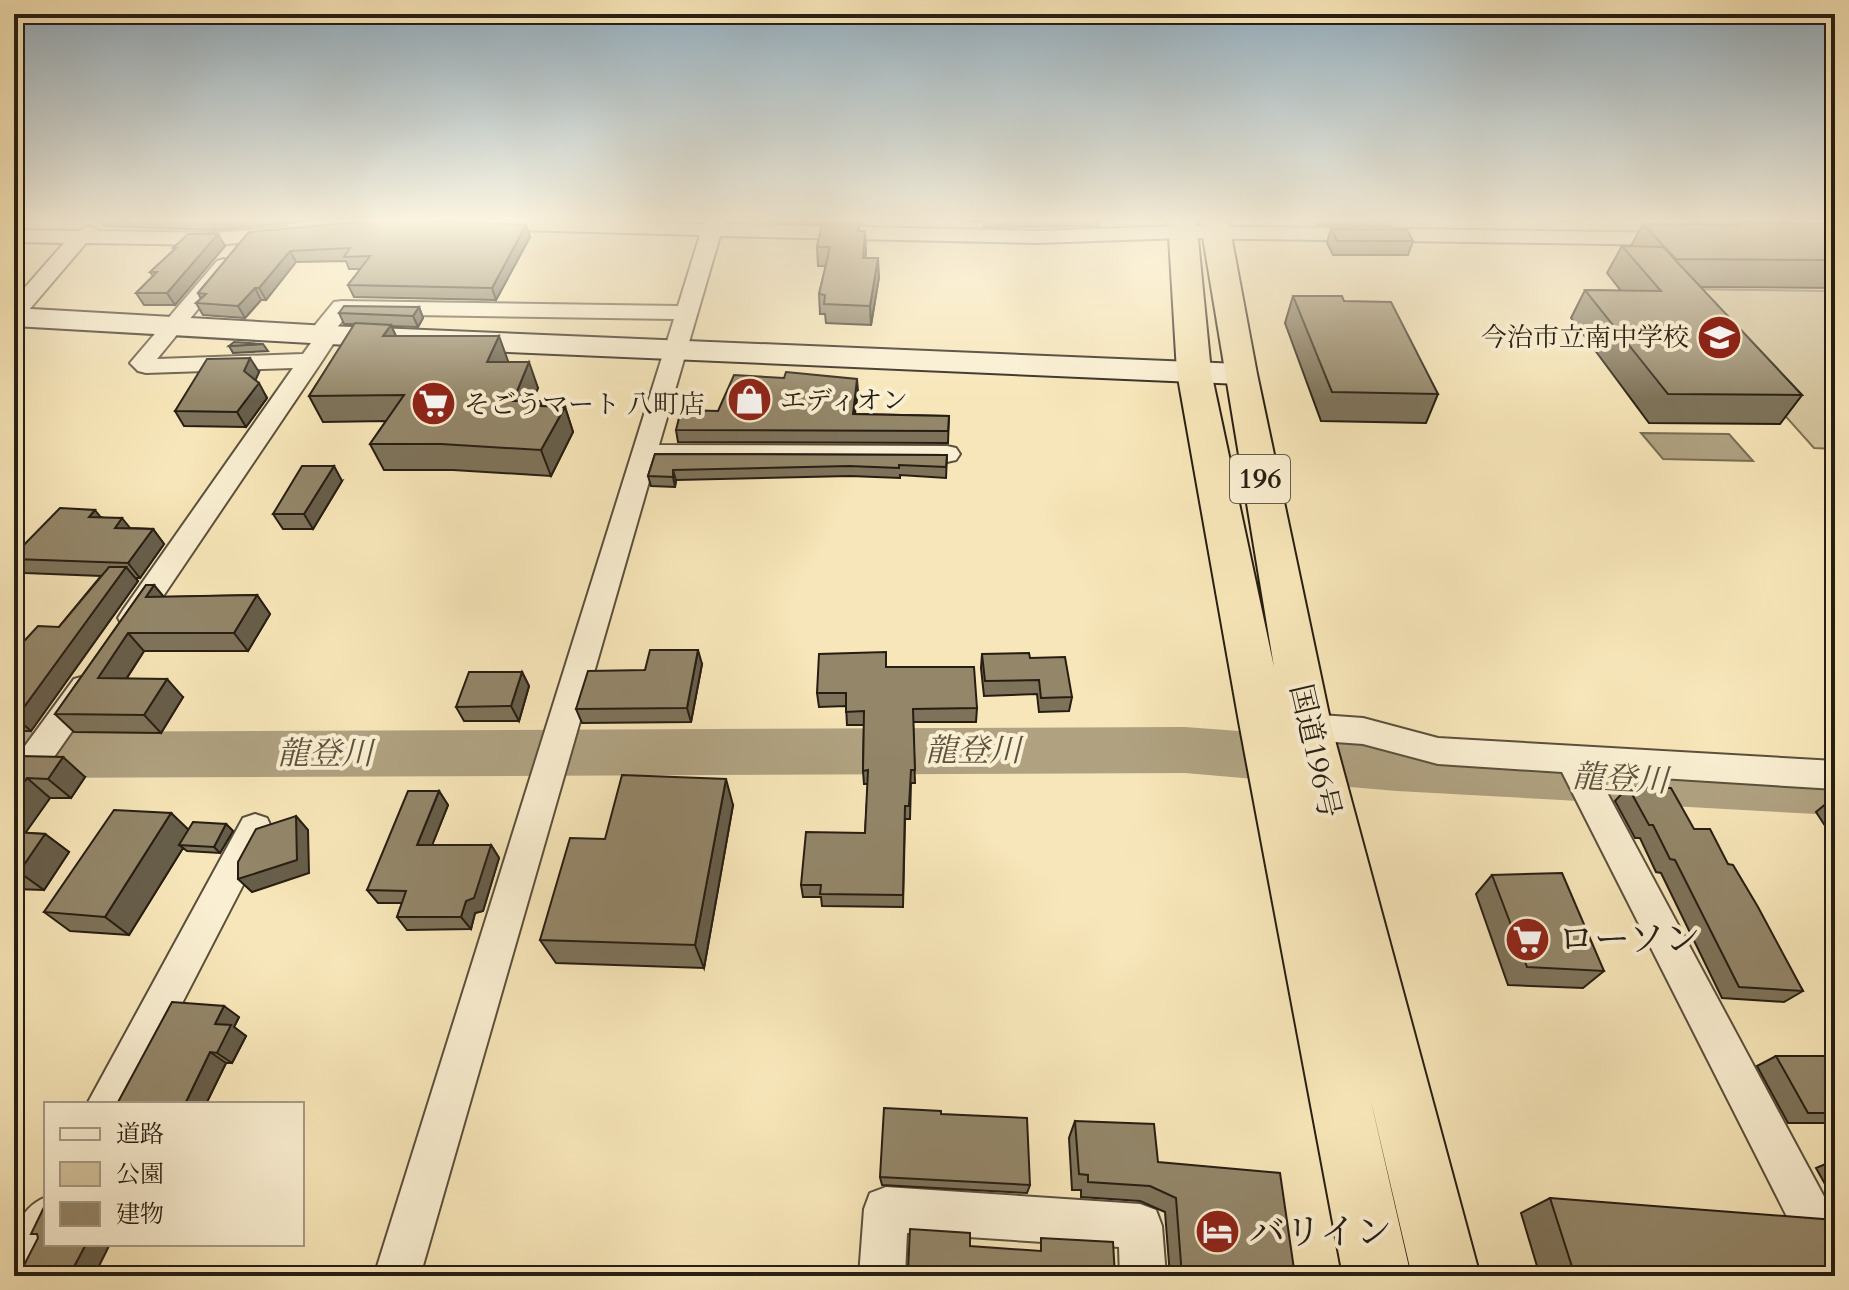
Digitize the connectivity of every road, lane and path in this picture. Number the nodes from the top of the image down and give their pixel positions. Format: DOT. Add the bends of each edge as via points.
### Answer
graph roads {
  1 [pos="46,279"];
  2 [pos="211,279"];
  3 [pos="696,279"];
  4 [pos="1197,279"];
  5 [pos="1214,279"];
  6 [pos="686,313"];
  7 [pos="14,315"];
  8 [pos="170,326"];
  9 [pos="319,344"];
  10 [pos="675,349"];
  11 [pos="1194,372"];
  12 [pos="1240,374"];
  13 [pos="644,453"];
  14 [pos="947,454"];
  15 [pos="1290,749"];
  16 [pos="1573,761"];
  17 [pos="1835,775"];
  18 [pos="14,787"];
  19 [pos="255,829"];
  20 [pos="109,1102"];
  21 [pos="44,1223"];
  22 [pos="1835,1263"];
  23 [pos="16,1276"];
  24 [pos="397,1276"];
  25 [pos="882,1276"];
  26 [pos="1143,1276"];
  27 [pos="1377,1276"];
  28 [pos="1446,1276"];
  1 -- 7 [label="street"];
  2 -- 8 [label="street"];
  3 -- 6 [label="street"];
  4 -- 11 [label="highway, 国道196号 / 196"];
  5 -- 12 [label="highway, 国道196号 / 196"];
  6 -- 9 [label="street" via="342,307"];
  6 -- 10 [label="street"];
  7 -- 8 [label="street"];
  8 -- 9 [label="street"];
  8 -- 9 [label="street" via="141,363"];
  9 -- 10 [label="street"];
  9 -- 18 [label="street"];
  10 -- 11 [label="street"];
  10 -- 13 [label="street"];
  11 -- 12 [label="street"];
  11 -- 15 [label="highway, 国道196号 / 196"];
  12 -- 15 [label="highway, 国道196号 / 196"];
  13 -- 14 [label="street"];
  13 -- 24 [label="street"];
  15 -- 16 [label="street" via="1363,731 1438,751"];
  15 -- 27 [label="highway, 国道196号 / 196"];
  15 -- 28 [label="highway, 国道196号 / 196"];
  16 -- 17 [label="street"];
  16 -- 22 [label="street"];
  19 -- 20 [label="street"];
  21 -- 23 [label="street"];
  25 -- 26 [label="street" via="886,1209 1140,1226"];
}
